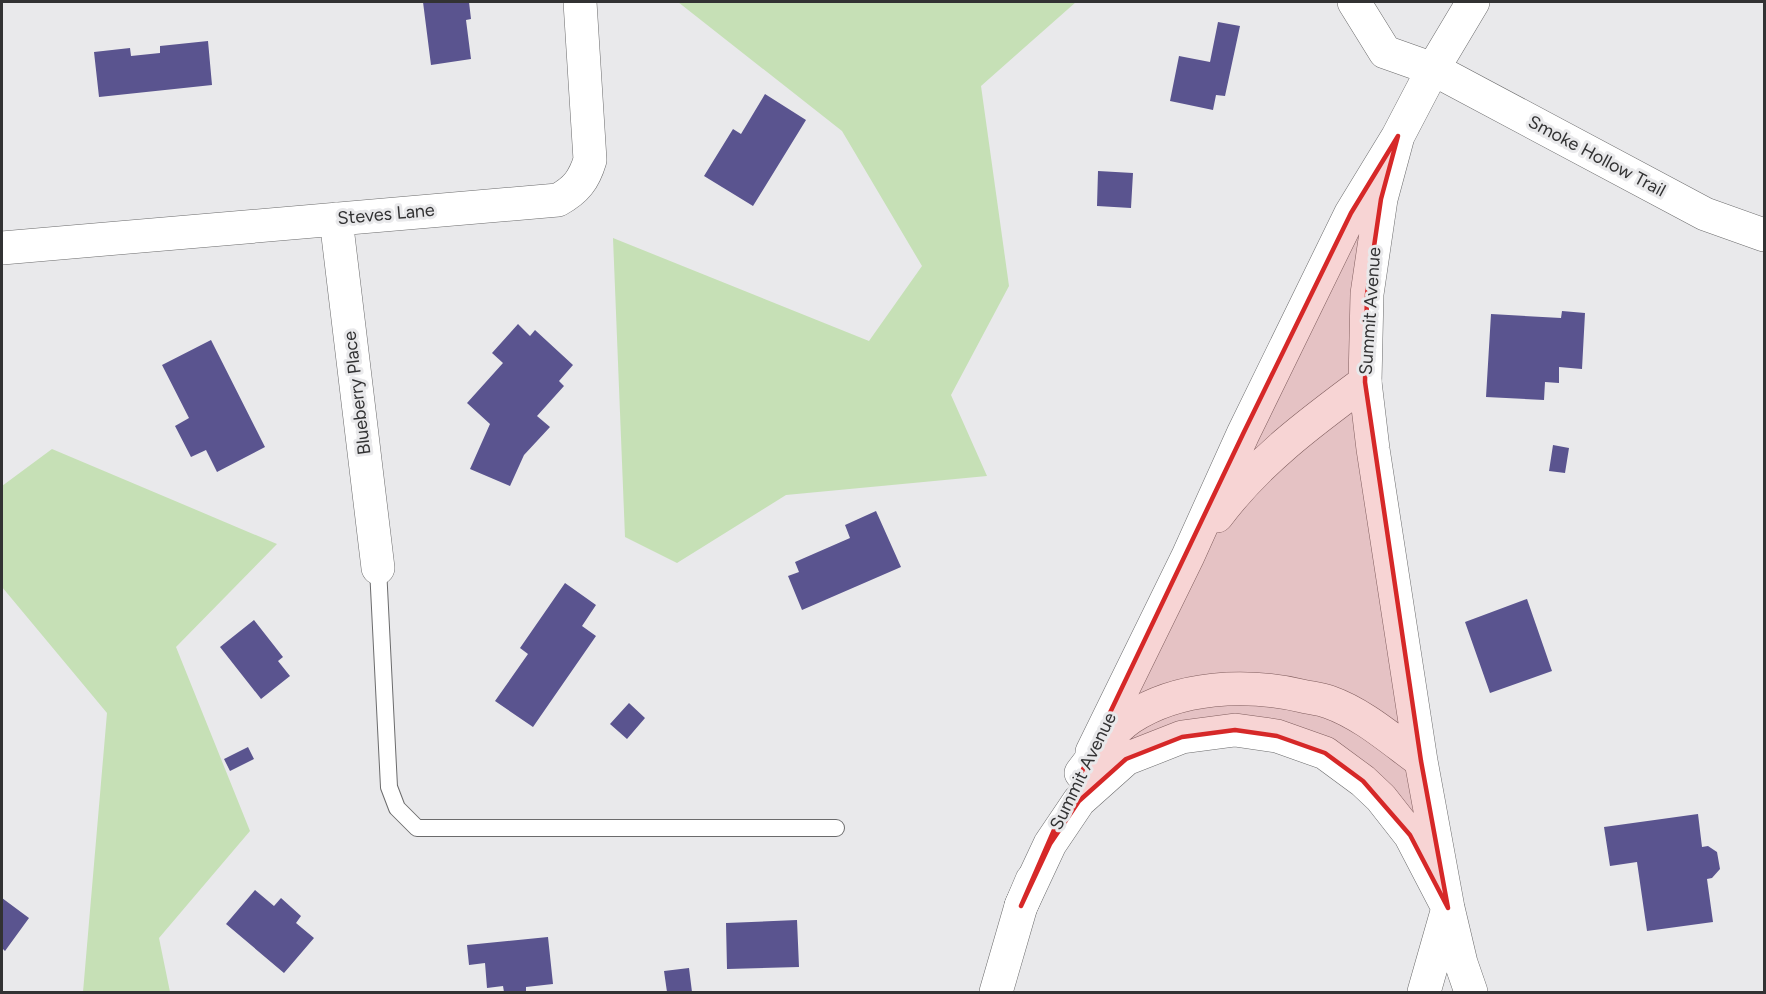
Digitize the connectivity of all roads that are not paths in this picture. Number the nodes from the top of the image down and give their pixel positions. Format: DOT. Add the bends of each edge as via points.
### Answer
graph roads {
  1 [pos="580,2"];
  2 [pos="1353,2"];
  3 [pos="1473,2"];
  4 [pos="1433,69"];
  5 [pos="1398,136"];
  6 [pos="336,219"];
  7 [pos="1764,235"];
  8 [pos="2,248"];
  9 [pos="1365,382"];
  10 [pos="1188,556"];
  11 [pos="378,568"];
  12 [pos="1421,761"];
  13 [pos="1081,773"];
  14 [pos="836,828"];
  15 [pos="1022,906"];
  16 [pos="1448,908"];
  17 [pos="996,993"];
  18 [pos="1424,993"];
  19 [pos="1471,993"];
  1 -- 6 [label="main road, Steves Lane" via="590,160 585,177 574,191 558,200"];
  2 -- 4 [label="main road, Smoke Hollow Trail" via="1385,52"];
  3 -- 4 [label="main road, Summit Avenue"];
  4 -- 5 [label="main road, Summit Avenue"];
  4 -- 7 [label="main road, Smoke Hollow Trail" via="1706,214"];
  5 -- 9 [label="main road, Summit Avenue" via="1381,199 1367,294"];
  5 -- 10 [label="main road, Summit Avenue" via="1346,224"];
  6 -- 8 [label="main road, Steves Lane"];
  6 -- 11 [label="main road, Blueberry Place"];
  9 -- 10 [label="main road, Summit Avenue" via="1270,456 1226,504"];
  9 -- 12 [label="main road"];
  10 -- 13 [label="main road, Summit Avenue"];
  11 -- 14 [label="lane" via="389,787 397,808 417,828"];
  12 -- 13 [label="main road" via="1367,721 1329,702 1273,689 1227,689 1171,698 1130,718 1107,739"];
  12 -- 16 [label="main road"];
  13 -- 15 [label="main road, Summit Avenue"];
  15 -- 16 [label="main road" via="1050,844 1079,801 1126,759 1182,737 1235,730 1276,736 1325,753 1363,781 1410,835"];
  15 -- 17 [label="main road, Summit Avenue"];
  16 -- 18 [label="main road"];
  16 -- 19 [label="main road"];
}
